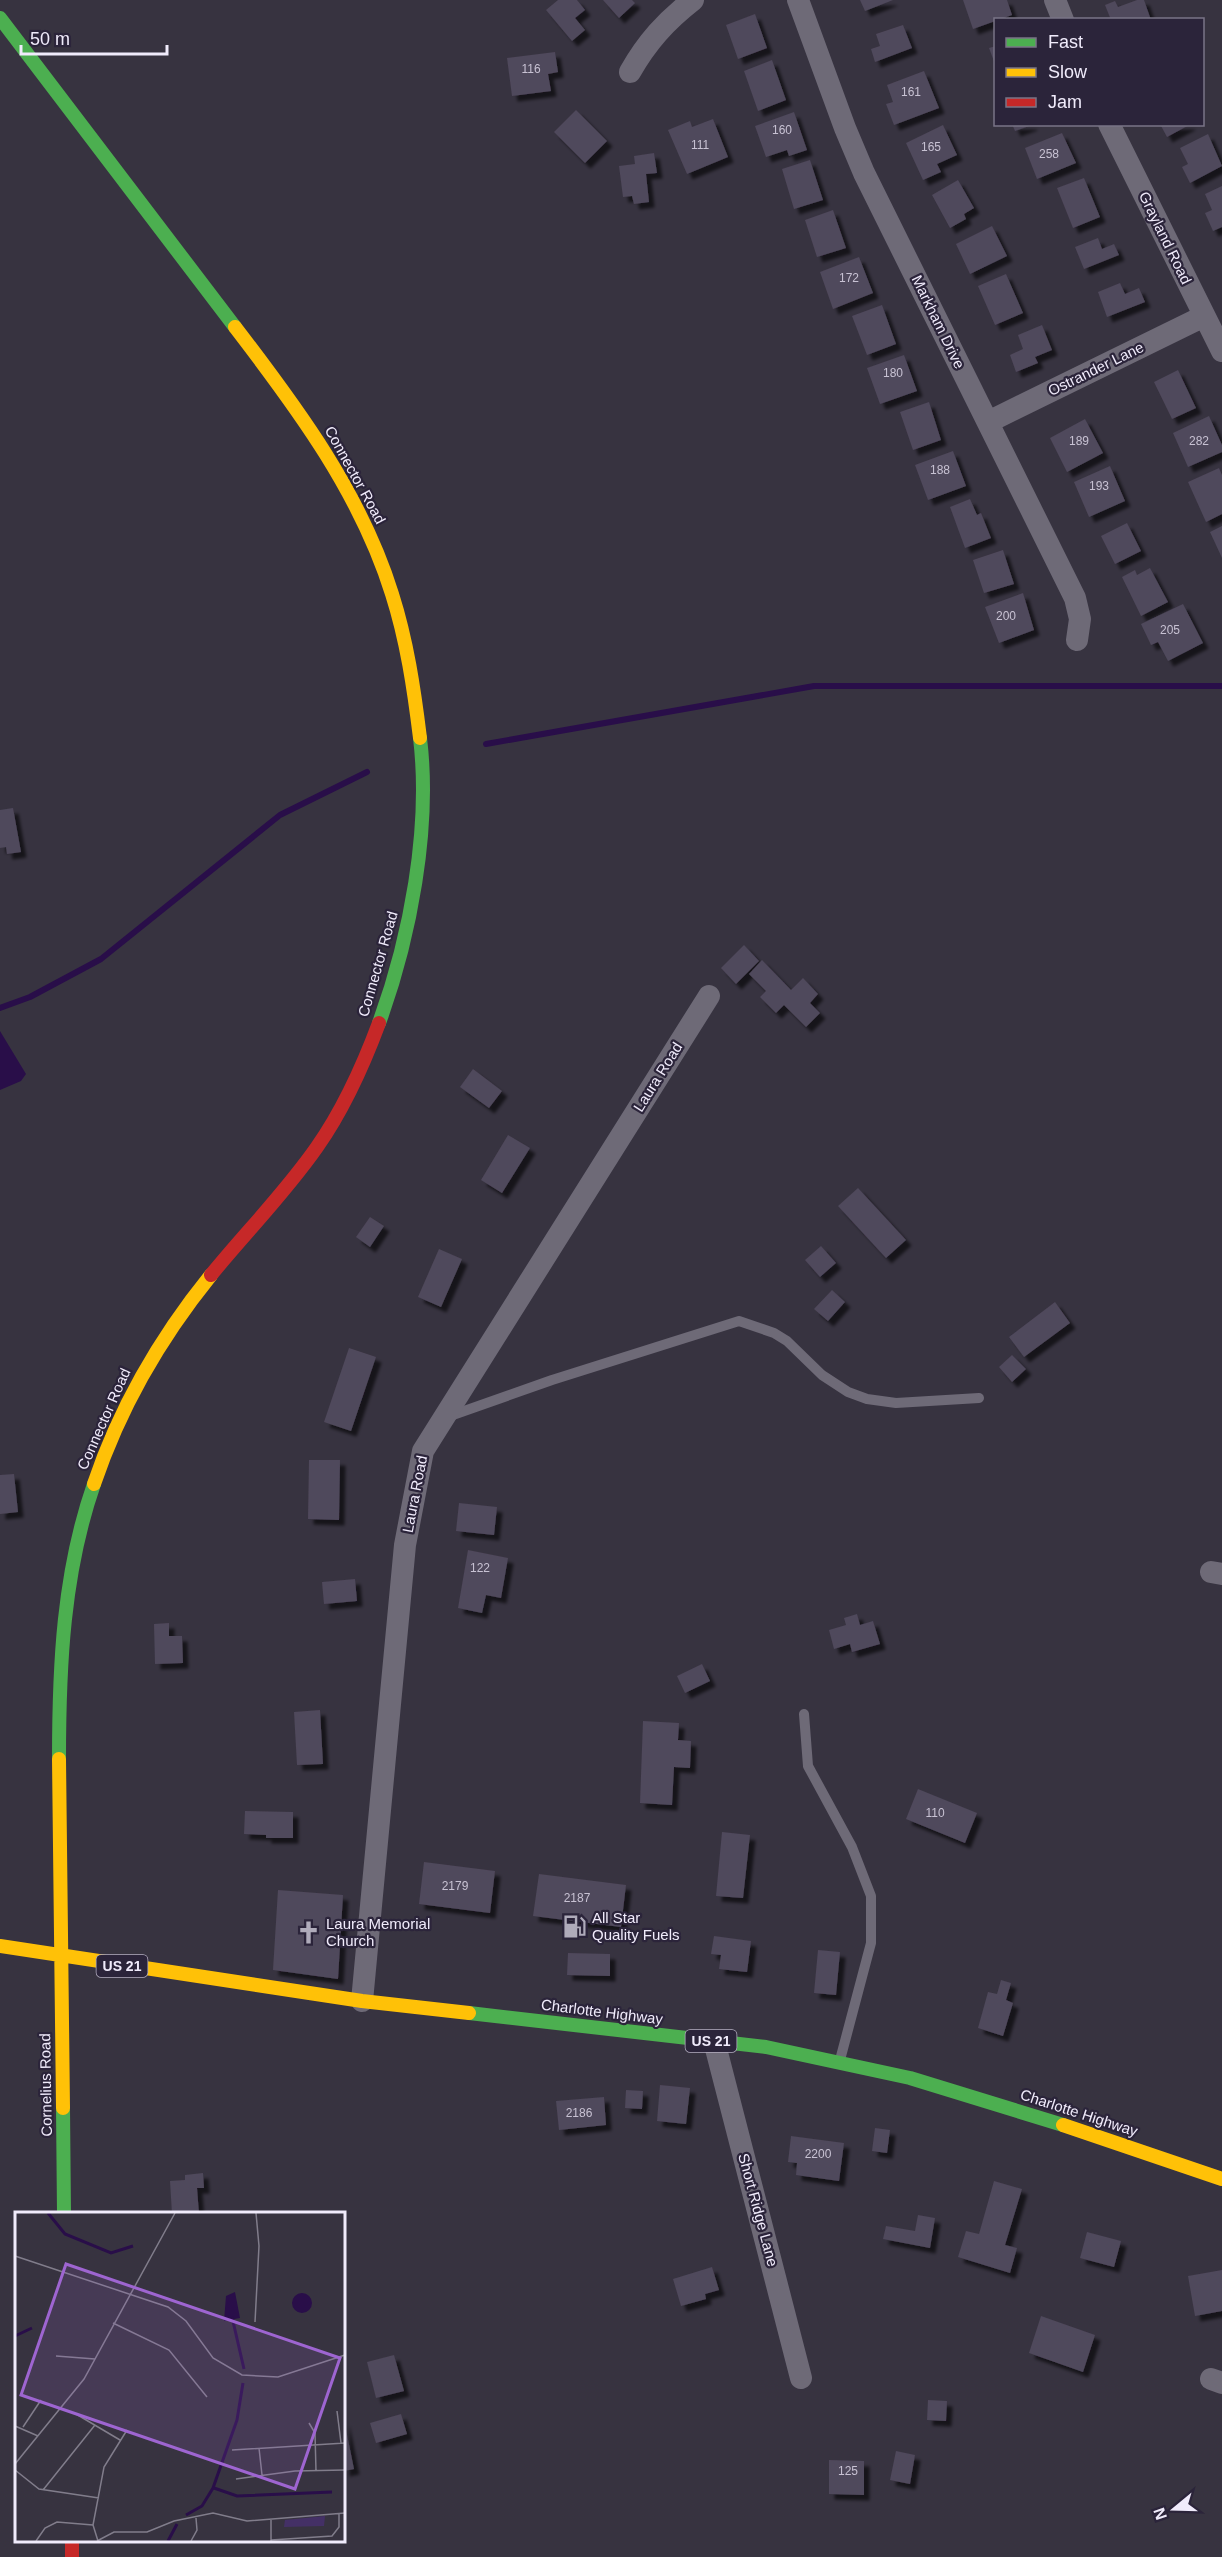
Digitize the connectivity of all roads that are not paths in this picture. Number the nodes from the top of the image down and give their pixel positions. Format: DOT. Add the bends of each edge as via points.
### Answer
graph roads {
  1 [pos="693,0"];
  2 [pos="798,0"];
  3 [pos="1055,0"];
  4 [pos="0,18"];
  5 [pos="1062,18"];
  6 [pos="630,72"];
  7 [pos="1110,126"];
  8 [pos="1204,316"];
  9 [pos="1222,351"];
  10 [pos="988,422"];
  11 [pos="1077,640"];
  12 [pos="709,996"];
  13 [pos="978,1398"];
  14 [pos="444,1418"];
  15 [pos="804,1714"];
  16 [pos="0,1946"];
  17 [pos="61,1957"];
  18 [pos="362,2001"];
  19 [pos="714,2041"];
  20 [pos="839,2063"];
  21 [pos="1222,2179"];
  22 [pos="64,2212"];
  23 [pos="801,2378"];
  1 -- 6 [label="street" via="653,35"];
  2 -- 10 [label="street, Markham Drive" via="864,173"];
  3 -- 5 [label="street"];
  4 -- 17 [label="street, Connector Road" via="254,351 335,467 383,565 399,618 412,672 423,769 418,864 406,939 390,995 365,1058 331,1126 296,1178 218,1266 156,1350 131,1392 88,1501 68,1587 60,1678"];
  7 -- 8 [label="street, Grayland Road"];
  8 -- 9 [label="street, Grayland Road"];
  8 -- 10 [label="street, Ostrander Lane"];
  10 -- 11 [label="street, Markham Drive" via="1075,598 1080,619"];
  12 -- 14 [label="street, Laura Road"];
  13 -- 14 [label="lane" via="896,1403 867,1399 822,1375 774,1333 739,1322"];
  14 -- 18 [label="street, Laura Road" via="423,1451 405,1545"];
  15 -- 20 [label="lane" via="808,1766 852,1847 871,1896 871,1943"];
  16 -- 17 [label="street, Charlotte Highway / US 21"];
  17 -- 18 [label="street, Charlotte Highway / US 21"];
  17 -- 22 [label="street, Cornelius Road"];
  18 -- 19 [label="street, Charlotte Highway / US 21"];
  19 -- 20 [label="street, Charlotte Highway / US 21" via="766,2047"];
  19 -- 23 [label="street, Short Ridge Lane"];
  20 -- 21 [label="street, Charlotte Highway / US 21" via="977,2097"];
}
